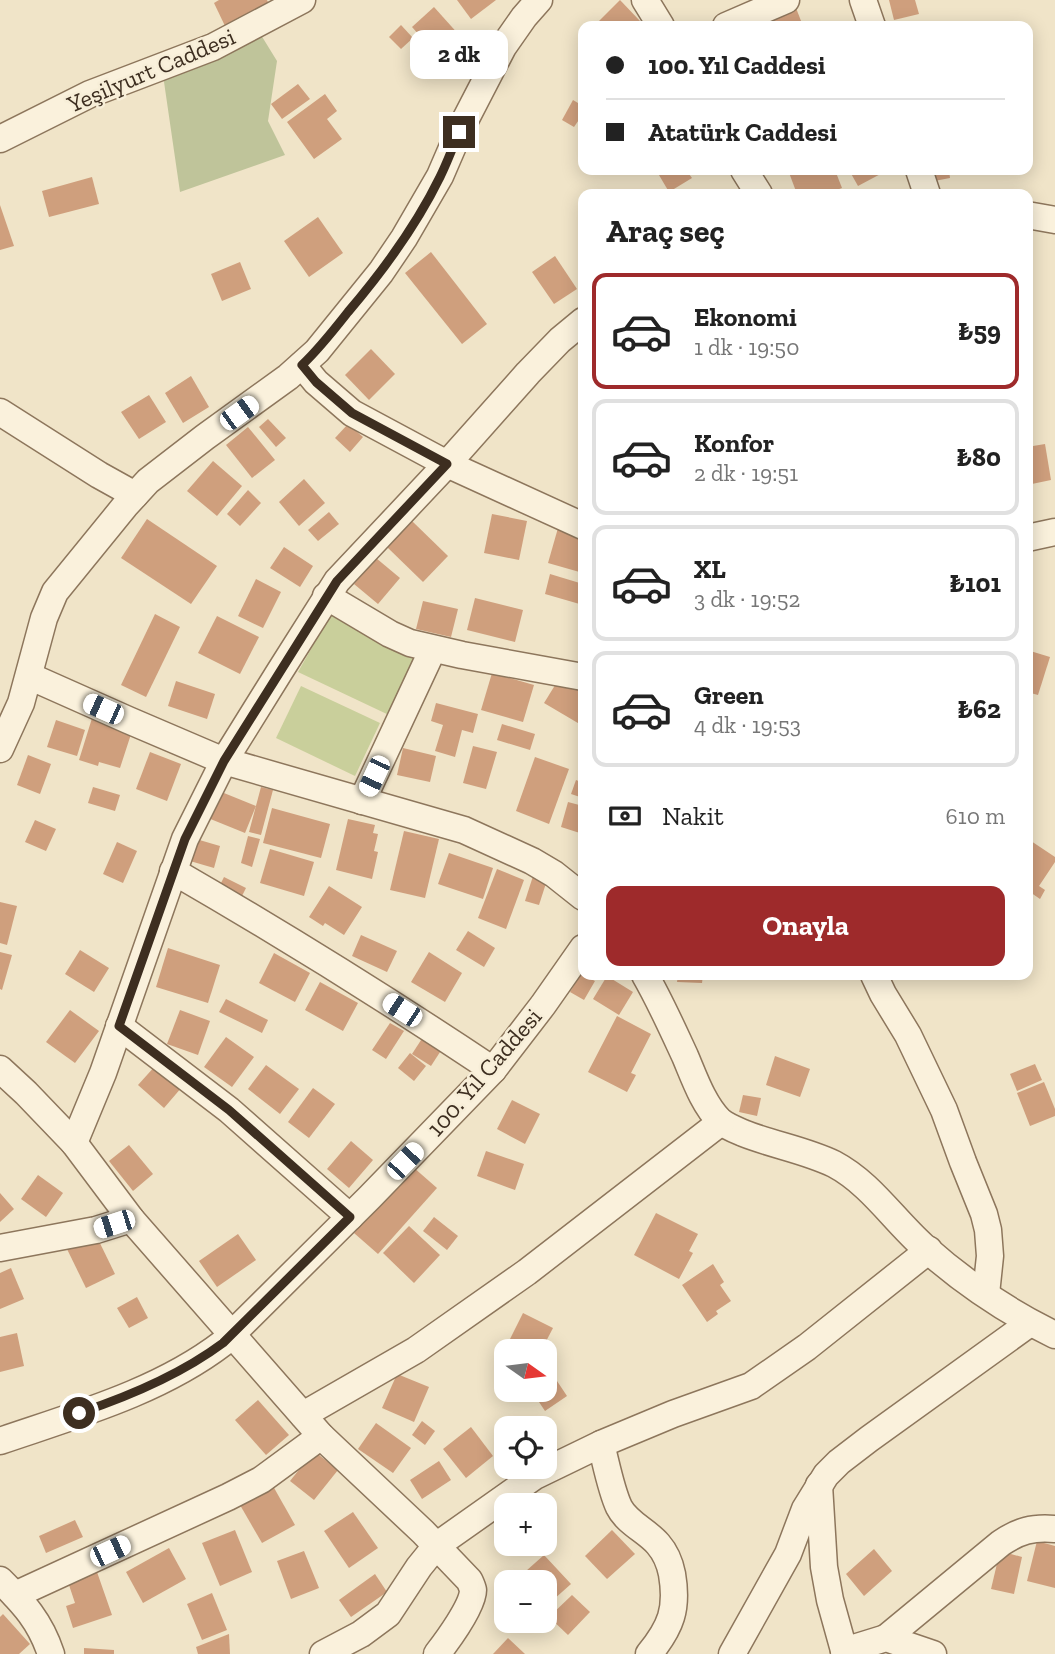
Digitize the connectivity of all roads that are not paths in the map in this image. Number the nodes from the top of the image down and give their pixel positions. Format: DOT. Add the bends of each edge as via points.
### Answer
graph roads {
  1 [pos="302,0"];
  2 [pos="540,0"];
  3 [pos="645,0"];
  4 [pos="786,0"];
  5 [pos="863,0"];
  6 [pos="658,21"];
  7 [pos="738,21"];
  8 [pos="870,21"];
  9 [pos="0,139"];
  10 [pos="1033,216"];
  11 [pos="1055,220"];
  12 [pos="578,325"];
  13 [pos="302,365"];
  14 [pos="0,412"];
  15 [pos="447,464"];
  16 [pos="135,495"];
  17 [pos="578,524"];
  18 [pos="1055,532"];
  19 [pos="1033,537"];
  20 [pos="326,596"];
  21 [pos="433,649"];
  22 [pos="29,676"];
  23 [pos="578,676"];
  24 [pos="2,742"];
  25 [pos="224,761"];
  26 [pos="362,801"];
  27 [pos="173,872"];
  28 [pos="578,893"];
  29 [pos="578,955"];
  30 [pos="648,980"];
  31 [pos="876,980"];
  32 [pos="119,1026"];
  33 [pos="0,1069"];
  34 [pos="493,1070"];
  35 [pos="722,1122"];
  36 [pos="74,1143"];
  37 [pos="350,1217"];
  38 [pos="131,1219"];
  39 [pos="0,1248"];
  40 [pos="929,1250"];
  41 [pos="986,1294"];
  42 [pos="1030,1322"];
  43 [pos="232,1334"];
  44 [pos="1055,1335"];
  45 [pos="303,1415"];
  46 [pos="321,1436"];
  47 [pos="0,1441"];
  48 [pos="601,1444"];
  49 [pos="819,1485"];
  50 [pos="1055,1529"];
  51 [pos="436,1546"];
  52 [pos="7,1587"];
  53 [pos="886,1638"];
  54 [pos="844,1653"];
  55 [pos="51,1654"];
  56 [pos="323,1654"];
  57 [pos="437,1654"];
  58 [pos="649,1654"];
  59 [pos="732,1654"];
  60 [pos="933,1654"];
  1 -- 9 [label="street, Yeşilyurt Caddesi" via="214,47 90,94"];
  2 -- 13 [label="street" via="503,47 404,238 354,306"];
  3 -- 6 [label="street"];
  4 -- 7 [label="street"];
  5 -- 8 [label="street"];
  10 -- 11 [label="street"];
  12 -- 15 [label="street" via="528,373"];
  13 -- 15 [label="street" via="352,413"];
  13 -- 16 [label="street" via="181,454"];
  14 -- 16 [label="street"];
  15 -- 17 [label="street"];
  15 -- 20 [label="street"];
  16 -- 22 [label="street" via="55,592"];
  18 -- 19 [label="street"];
  20 -- 21 [label="street" via="399,638"];
  20 -- 25 [label="street"];
  21 -- 23 [label="street"];
  21 -- 26 [label="street"];
  22 -- 24 [label="street"];
  22 -- 25 [label="street"];
  25 -- 26 [label="street"];
  25 -- 27 [label="street"];
  26 -- 28 [label="street" via="476,835 532,861"];
  27 -- 32 [label="street"];
  27 -- 34 [label="street" via="356,980"];
  29 -- 34 [label="street, 100. Yıl Caddesi"];
  30 -- 35 [label="street" via="708,1106"];
  31 -- 41 [label="street" via="944,1110 985,1214 990,1256"];
  32 -- 36 [label="street"];
  32 -- 37 [label="street" via="229,1110"];
  33 -- 36 [label="street"];
  34 -- 37 [label="street, 100. Yıl Caddesi"];
  35 -- 40 [label="street" via="846,1171"];
  35 -- 45 [label="street" via="527,1272 416,1350"];
  36 -- 38 [label="street"];
  37 -- 43 [label="street, 100. Yıl Caddesi"];
  38 -- 39 [label="street"];
  38 -- 43 [label="street"];
  40 -- 41 [label="street"];
  40 -- 48 [label="street" via="751,1386"];
  41 -- 42 [label="street"];
  42 -- 44 [label="street"];
  42 -- 49 [label="street" via="839,1462"];
  43 -- 45 [label="street"];
  43 -- 47 [label="street, 100. Yıl Caddesi" via="165,1379"];
  45 -- 46 [label="street"];
  46 -- 51 [label="street"];
  46 -- 52 [label="street" via="261,1480 228,1497"];
  48 -- 51 [label="street" via="535,1476"];
  48 -- 58 [label="street" via="619,1507 659,1544 670,1566 674,1607 662,1638"];
  49 -- 54 [label="street" via="824,1567"];
  49 -- 59 [label="street" via="788,1554"];
  50 -- 53 [label="street" via="1015,1534"];
  51 -- 56 [label="street" via="388,1614"];
  51 -- 57 [label="street" via="473,1590"];
  52 -- 55 [label="street" via="34,1617"];
  53 -- 54 [label="street"];
  53 -- 60 [label="street"];
}
